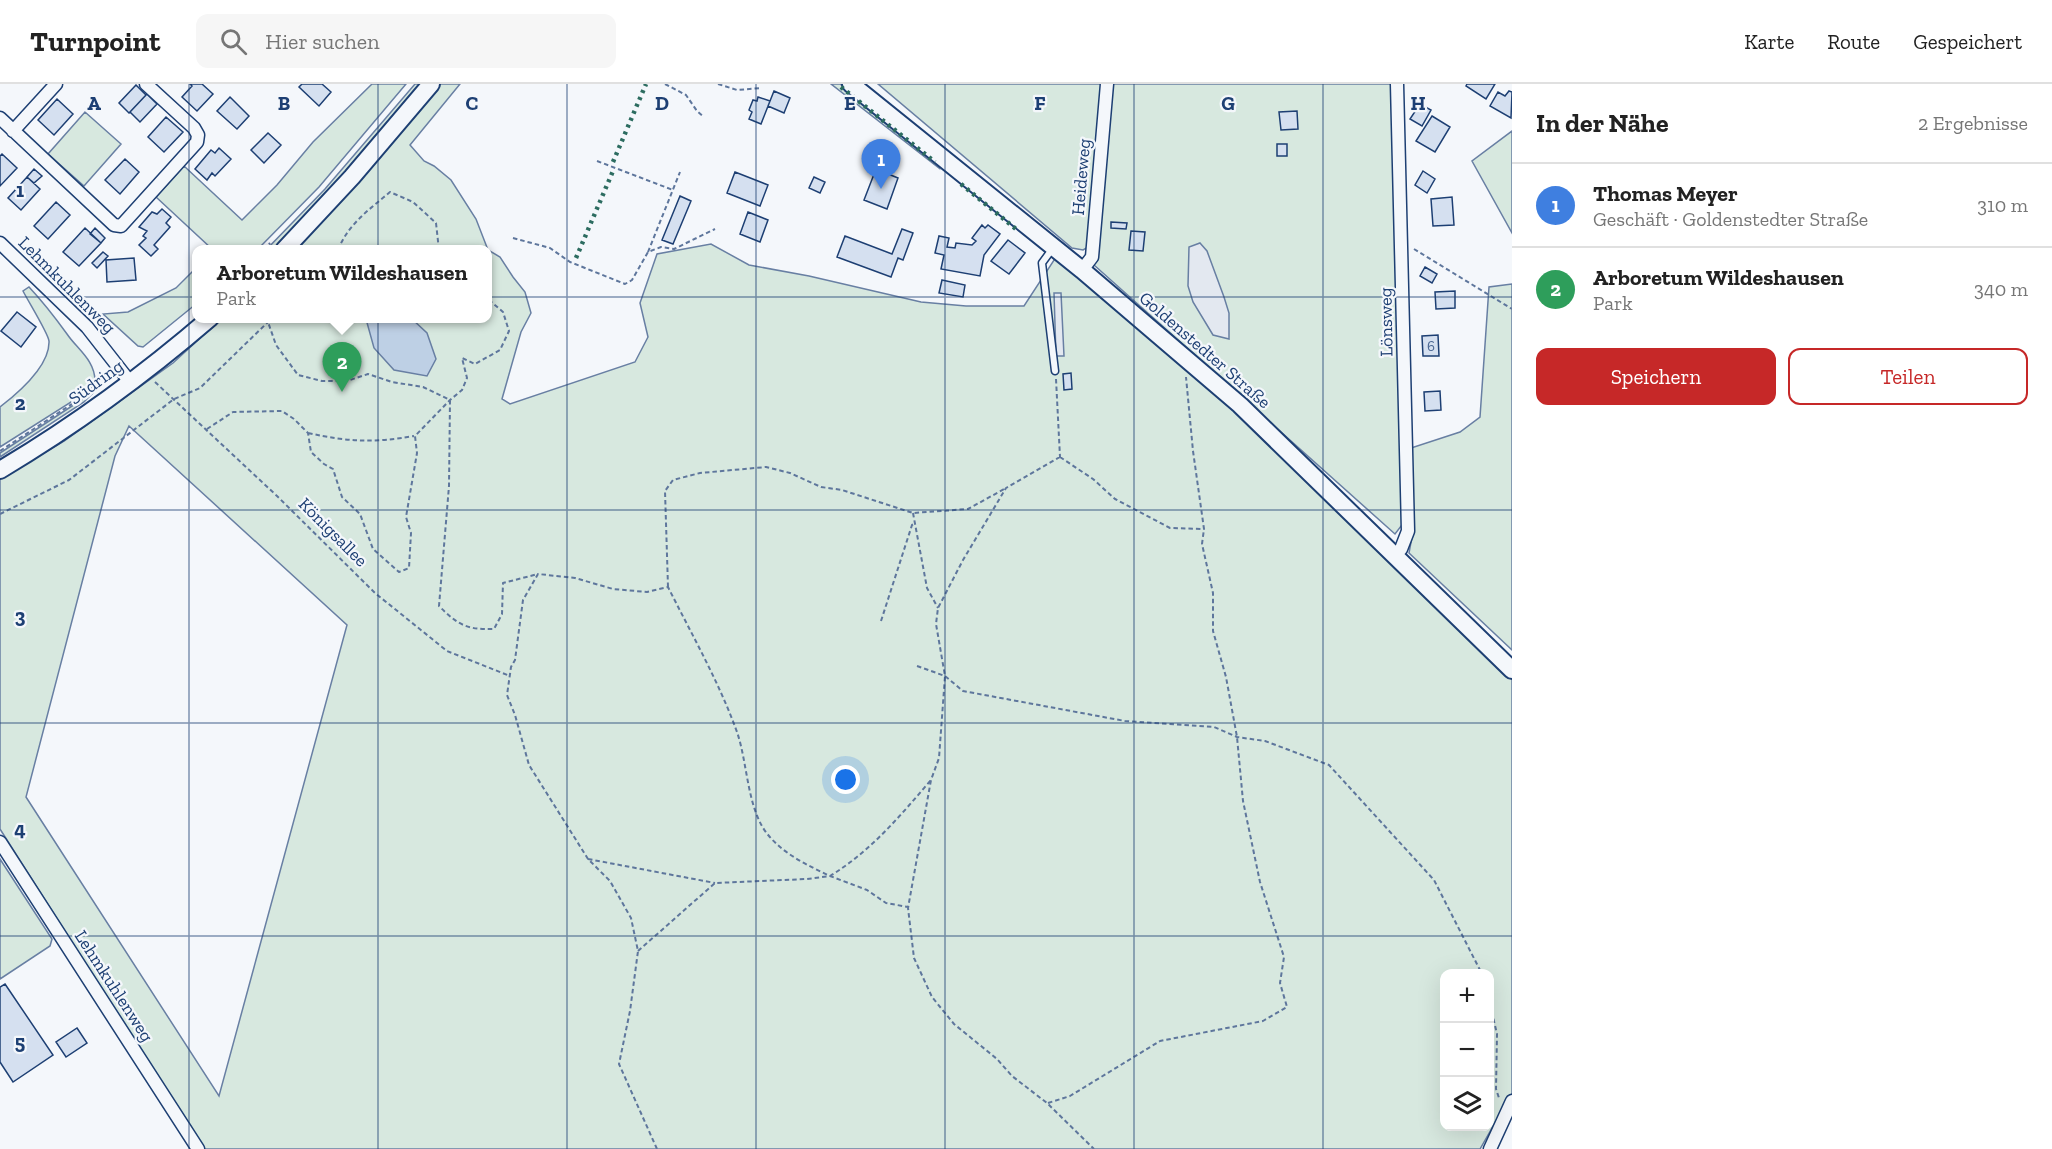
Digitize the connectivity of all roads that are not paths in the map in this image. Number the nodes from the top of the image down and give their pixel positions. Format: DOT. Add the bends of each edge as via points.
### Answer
graph roads {
  1 [pos="56,84"];
  2 [pos="146,84"];
  3 [pos="431,84"];
  4 [pos="851,84"];
  5 [pos="1107,84"];
  6 [pos="1397,84"];
  7 [pos="0,118"];
  8 [pos="13,131"];
  9 [pos="0,243"];
  10 [pos="288,245"];
  11 [pos="1053,248"];
  12 [pos="1082,270"];
  13 [pos="204,323"];
  14 [pos="1055,371"];
  15 [pos="130,382"];
  16 [pos="0,470"];
  17 [pos="1394,556"];
  18 [pos="1512,670"];
  19 [pos="0,842"];
  20 [pos="1512,1101"];
  21 [pos="198,1149"];
  22 [pos="1490,1149"];
  1 -- 8 [label="street"];
  2 -- 8 [label="street" via="194,128 197,142 121,226 114,225"];
  3 -- 10 [label="main road"];
  4 -- 11 [label="main road, Goldenstedter Straße"];
  5 -- 12 [label="street, Heideweg" via="1092,257"];
  6 -- 17 [label="street, Lönsweg" via="1408,531"];
  7 -- 8 [label="street"];
  9 -- 15 [label="street, Lehmkuhlenweg" via="87,327"];
  11 -- 12 [label="main road, Goldenstedter Straße"];
  11 -- 14 [label="lane" via="1042,263"];
  12 -- 17 [label="main road, Goldenstedter Straße" via="1240,405"];
  13 -- 15 [label="main road, Südring"];
  15 -- 16 [label="main road, Südring"];
  17 -- 18 [label="main road, Goldenstedter Straße"];
  19 -- 21 [label="street, Lehmkuhlenweg"];
  20 -- 22 [label="street"];
}
